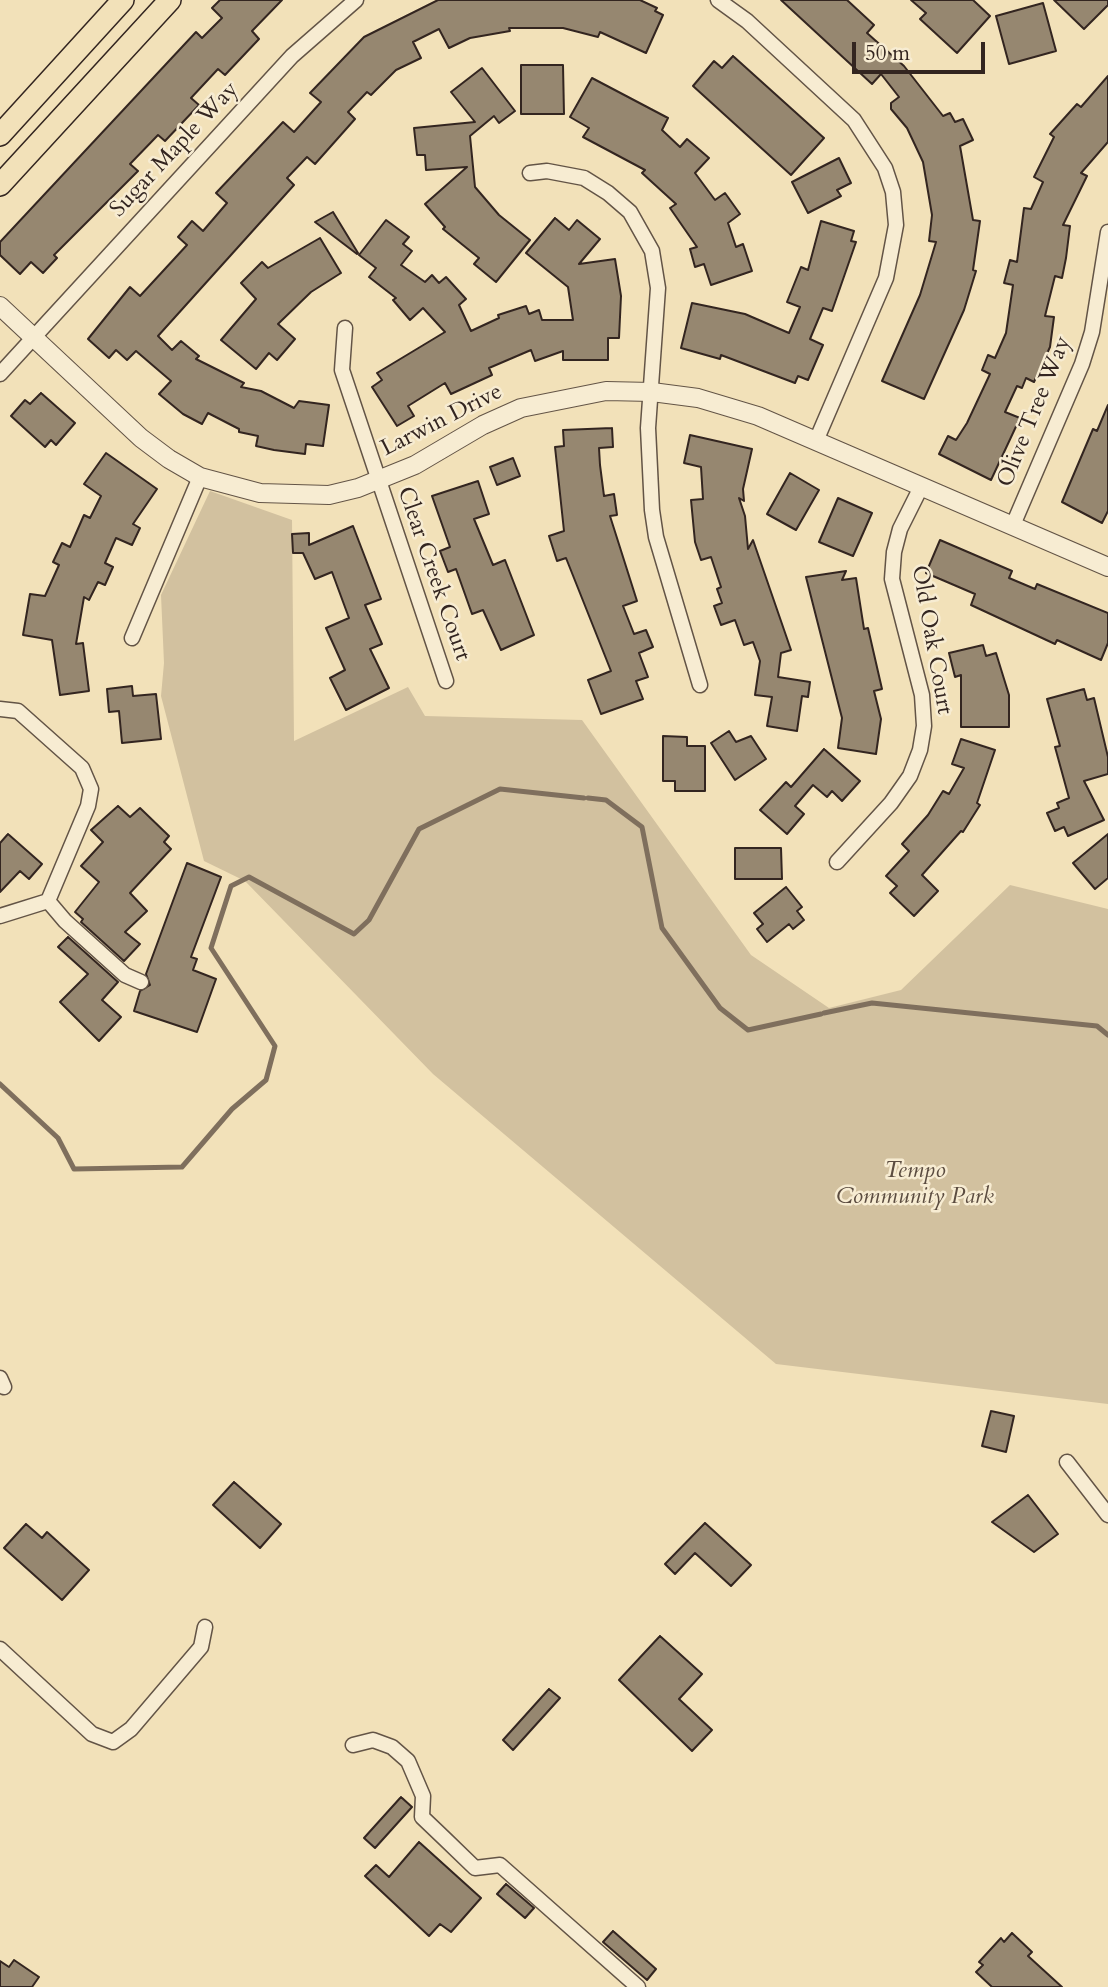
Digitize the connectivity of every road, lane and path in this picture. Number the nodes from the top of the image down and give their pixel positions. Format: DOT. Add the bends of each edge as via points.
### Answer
graph roads {
  1 [pos="123,0"];
  2 [pos="170,0"];
  3 [pos="356,0"];
  4 [pos="718,0"];
  5 [pos="0,135"];
  6 [pos="530,173"];
  7 [pos="0,185"];
  8 [pos="1108,232"];
  9 [pos="0,306"];
  10 [pos="345,328"];
  11 [pos="33,337"];
  12 [pos="0,374"];
  13 [pos="652,392"];
  14 [pos="816,441"];
  15 [pos="200,477"];
  16 [pos="377,482"];
  17 [pos="921,487"];
  18 [pos="1013,525"];
  19 [pos="1108,567"];
  20 [pos="132,638"];
  21 [pos="446,681"];
  22 [pos="700,685"];
  23 [pos="0,709"];
  24 [pos="837,862"];
  25 [pos="48,901"];
  26 [pos="0,916"];
  27 [pos="141,982"];
  28 [pos="1067,1462"];
  29 [pos="1108,1515"];
  30 [pos="205,1627"];
  31 [pos="0,1649"];
  32 [pos="354,1745"];
  33 [pos="638,1987"];
  1 -- 5 [label="main road"];
  2 -- 7 [label="main road"];
  3 -- 11 [label="street, Sugar Maple Way" via="292,56"];
  4 -- 14 [label="street" via="854,120 886,168 892,192 896,225 886,278"];
  6 -- 13 [label="street" via="547,171 584,178 630,212 647,238 657,288"];
  8 -- 18 [label="street, Olive Tree Way" via="1082,364"];
  9 -- 11 [label="street, Larwin Drive"];
  10 -- 16 [label="street, Clear Creek Court" via="342,370"];
  11 -- 12 [label="street, Sugar Maple Way"];
  11 -- 15 [label="street, Larwin Drive" via="141,438"];
  13 -- 14 [label="street, Larwin Drive" via="698,398 758,416"];
  13 -- 16 [label="street, Larwin Drive" via="606,391 521,408"];
  13 -- 22 [label="street" via="648,474 656,537"];
  14 -- 17 [label="street, Larwin Drive"];
  15 -- 16 [label="street, Larwin Drive" via="260,493 315,495"];
  15 -- 20 [label="street"];
  16 -- 21 [label="street, Clear Creek Court"];
  17 -- 18 [label="street, Larwin Drive"];
  17 -- 24 [label="street, Old Oak Court" via="900,529 892,579 922,695 920,750 910,776 891,803"];
  18 -- 19 [label="street, Larwin Drive"];
  23 -- 25 [label="street" via="18,711 82,768 91,789"];
  25 -- 26 [label="street"];
  25 -- 27 [label="street" via="125,975"];
  28 -- 29 [label="street"];
  30 -- 31 [label="street" via="201,1647 131,1729 113,1742 92,1734"];
  32 -- 33 [label="street" via="373,1740 392,1747 408,1761 423,1796 422,1816 445,1839 475,1868 499,1865"];
}
